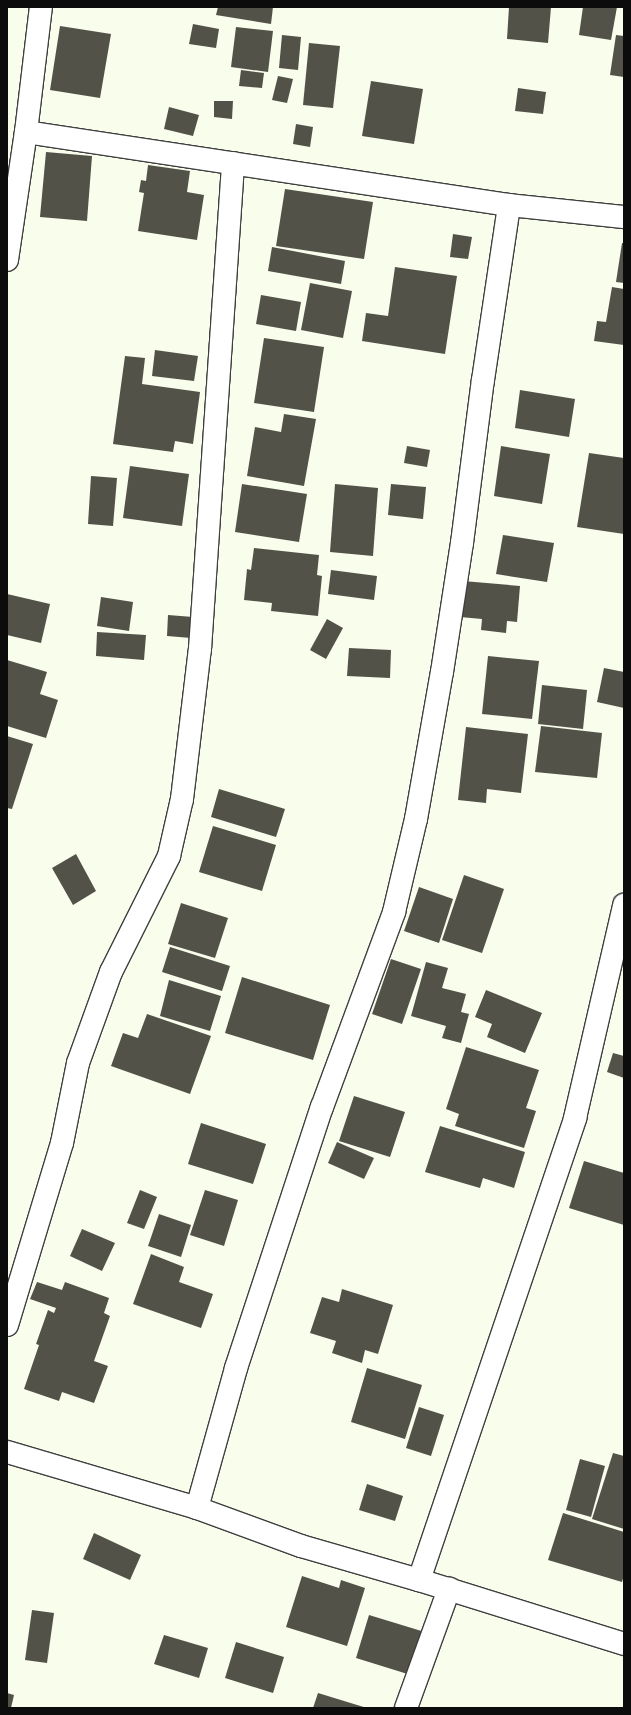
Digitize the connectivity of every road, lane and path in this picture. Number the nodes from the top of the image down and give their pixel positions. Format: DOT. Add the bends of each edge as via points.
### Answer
graph roads {
  1 [pos="41,7"];
  2 [pos="26,132"];
  3 [pos="232,163"];
  4 [pos="509,205"];
  5 [pos="624,217"];
  6 [pos="7,260"];
  7 [pos="624,905"];
  8 [pos="7,1325"];
  9 [pos="7,1452"];
  10 [pos="197,1508"];
  11 [pos="420,1580"];
  12 [pos="449,1589"];
  13 [pos="624,1644"];
  14 [pos="406,1708"];
  1 -- 2 [label="street"];
  2 -- 3 [label="street"];
  2 -- 6 [label="street"];
  3 -- 4 [label="street"];
  3 -- 8 [label="street" via="200,648 182,799 169,856 111,972 78,1063 62,1143"];
  4 -- 5 [label="street"];
  4 -- 10 [label="street" via="442,672 416,819 394,912 322,1107 236,1368"];
  7 -- 11 [label="street" via="575,1118"];
  9 -- 10 [label="street"];
  10 -- 11 [label="street" via="301,1546"];
  11 -- 12 [label="street"];
  12 -- 13 [label="street"];
  12 -- 14 [label="street"];
}
